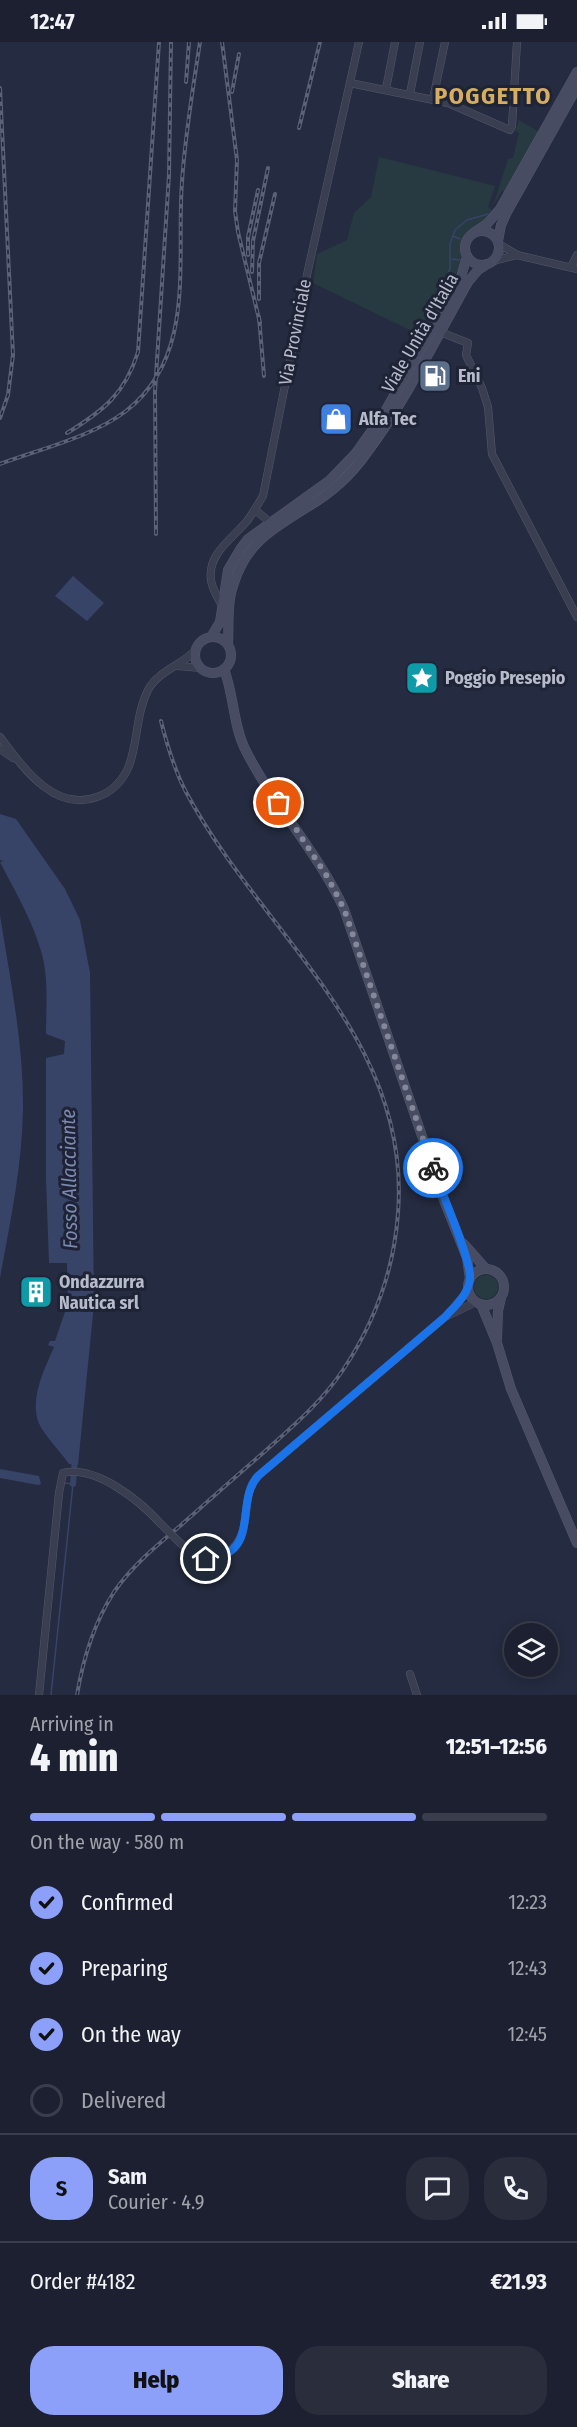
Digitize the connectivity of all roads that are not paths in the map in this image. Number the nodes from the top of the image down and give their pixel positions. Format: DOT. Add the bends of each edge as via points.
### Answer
graph roads {
  1 [pos="359,42"];
  2 [pos="395,42"];
  3 [pos="420,42"];
  4 [pos="445,42"];
  5 [pos="517,42"];
  6 [pos="577,72"];
  7 [pos="350,83"];
  8 [pos="577,87"];
  9 [pos="386,89"];
  10 [pos="410,94"];
  11 [pos="433,99"];
  12 [pos="475,232"];
  13 [pos="499,243"];
  14 [pos="517,255"];
  15 [pos="577,255"];
  16 [pos="467,256"];
  17 [pos="490,263"];
  18 [pos="574,268"];
  19 [pos="440,332"];
  20 [pos="255,510"];
  21 [pos="271,523"];
  22 [pos="222,606"];
  23 [pos="577,617"];
  24 [pos="211,637"];
  25 [pos="228,645"];
  26 [pos="196,650"];
  27 [pos="178,666"];
  28 [pos="201,668"];
  29 [pos="224,669"];
  30 [pos="0,737"];
  31 [pos="0,749"];
  32 [pos="20,764"];
  33 [pos="459,1238"];
  34 [pos="486,1269"];
  35 [pos="469,1282"];
  36 [pos="501,1298"];
  37 [pos="478,1303"];
  38 [pos="445,1317"];
  39 [pos="497,1343"];
  40 [pos="577,1544"];
  41 [pos="410,1674"];
  42 [pos="39,1695"];
  43 [pos="417,1695"];
  1 -- 7 [label="street, Via Provinciale"];
  2 -- 9 [label="street"];
  3 -- 10 [label="street"];
  4 -- 11 [label="street"];
  5 -- 11 [label="street" via="510,130"];
  6 -- 12 [label="main road, Viale Unità d'Italia" via="500,209"];
  7 -- 9 [label="street"];
  7 -- 20 [label="street, Via Provinciale" via="262,496"];
  8 -- 13 [label="main road, Viale Unità d'Italia" via="507,212"];
  9 -- 10 [label="street"];
  10 -- 11 [label="street"];
  12 -- 13 [label="main road" via="486,231"];
  12 -- 16 [label="main road, Viale Unità d'Italia" via="465,245"];
  13 -- 14 [label="street"];
  13 -- 17 [label="main road, Viale Unità d'Italia" via="499,254"];
  14 -- 17 [label="street"];
  14 -- 18 [label="street"];
  15 -- 18 [label="street"];
  16 -- 17 [label="main road, Viale Unità d'Italia" via="476,264"];
  16 -- 21 [label="main road, Viale Unità d'Italia" via="461,278 364,443 330,480"];
  17 -- 19 [label="main road, Viale Unità d'Italia" via="471,277"];
  19 -- 23 [label="street" via="468,344 466,355 488,407 492,454"];
  19 -- 25 [label="main road, Viale Unità d'Italia" via="386,425 355,469 316,501 269,531 242,561 230,598"];
  20 -- 21 [label="street"];
  20 -- 22 [label="street, Via Provinciale" via="214,560 211,580"];
  21 -- 22 [label="main road, Viale Unità d'Italia" via="248,539 235,556 226,578"];
  22 -- 24 [label="main road, Viale Unità d'Italia" via="220,622"];
  24 -- 25 [label="main road"];
  24 -- 26 [label="main road"];
  25 -- 29 [label="main road" via="231,660"];
  26 -- 27 [label="street"];
  26 -- 28 [label="main road"];
  27 -- 28 [label="street"];
  27 -- 32 [label="street" via="160,676 148,690 130,763 121,780 104,795 80,800 61,796"];
  28 -- 29 [label="main road" via="212,672"];
  29 -- 33 [label="main road" via="244,746 344,909"];
  30 -- 32 [label="street"];
  31 -- 32 [label="street"];
  33 -- 34 [label="main road"];
  33 -- 35 [label="main road" via="467,1258"];
  34 -- 35 [label="main road" via="477,1272"];
  34 -- 36 [label="main road" via="502,1278 505,1288"];
  35 -- 37 [label="main road" via="469,1292"];
  35 -- 38 [label="street" via="465,1294"];
  36 -- 37 [label="main road" via="492,1304"];
  36 -- 39 [label="main road"];
  37 -- 38 [label="street"];
  37 -- 39 [label="main road"];
  38 -- 42 [label="street, bridge" via="258,1476 250,1487 244,1533 232,1549 217,1558 201,1559 123,1490 84,1473 62,1474"];
  39 -- 40 [label="main road" via="511,1389"];
  41 -- 43 [label="street"];
}
